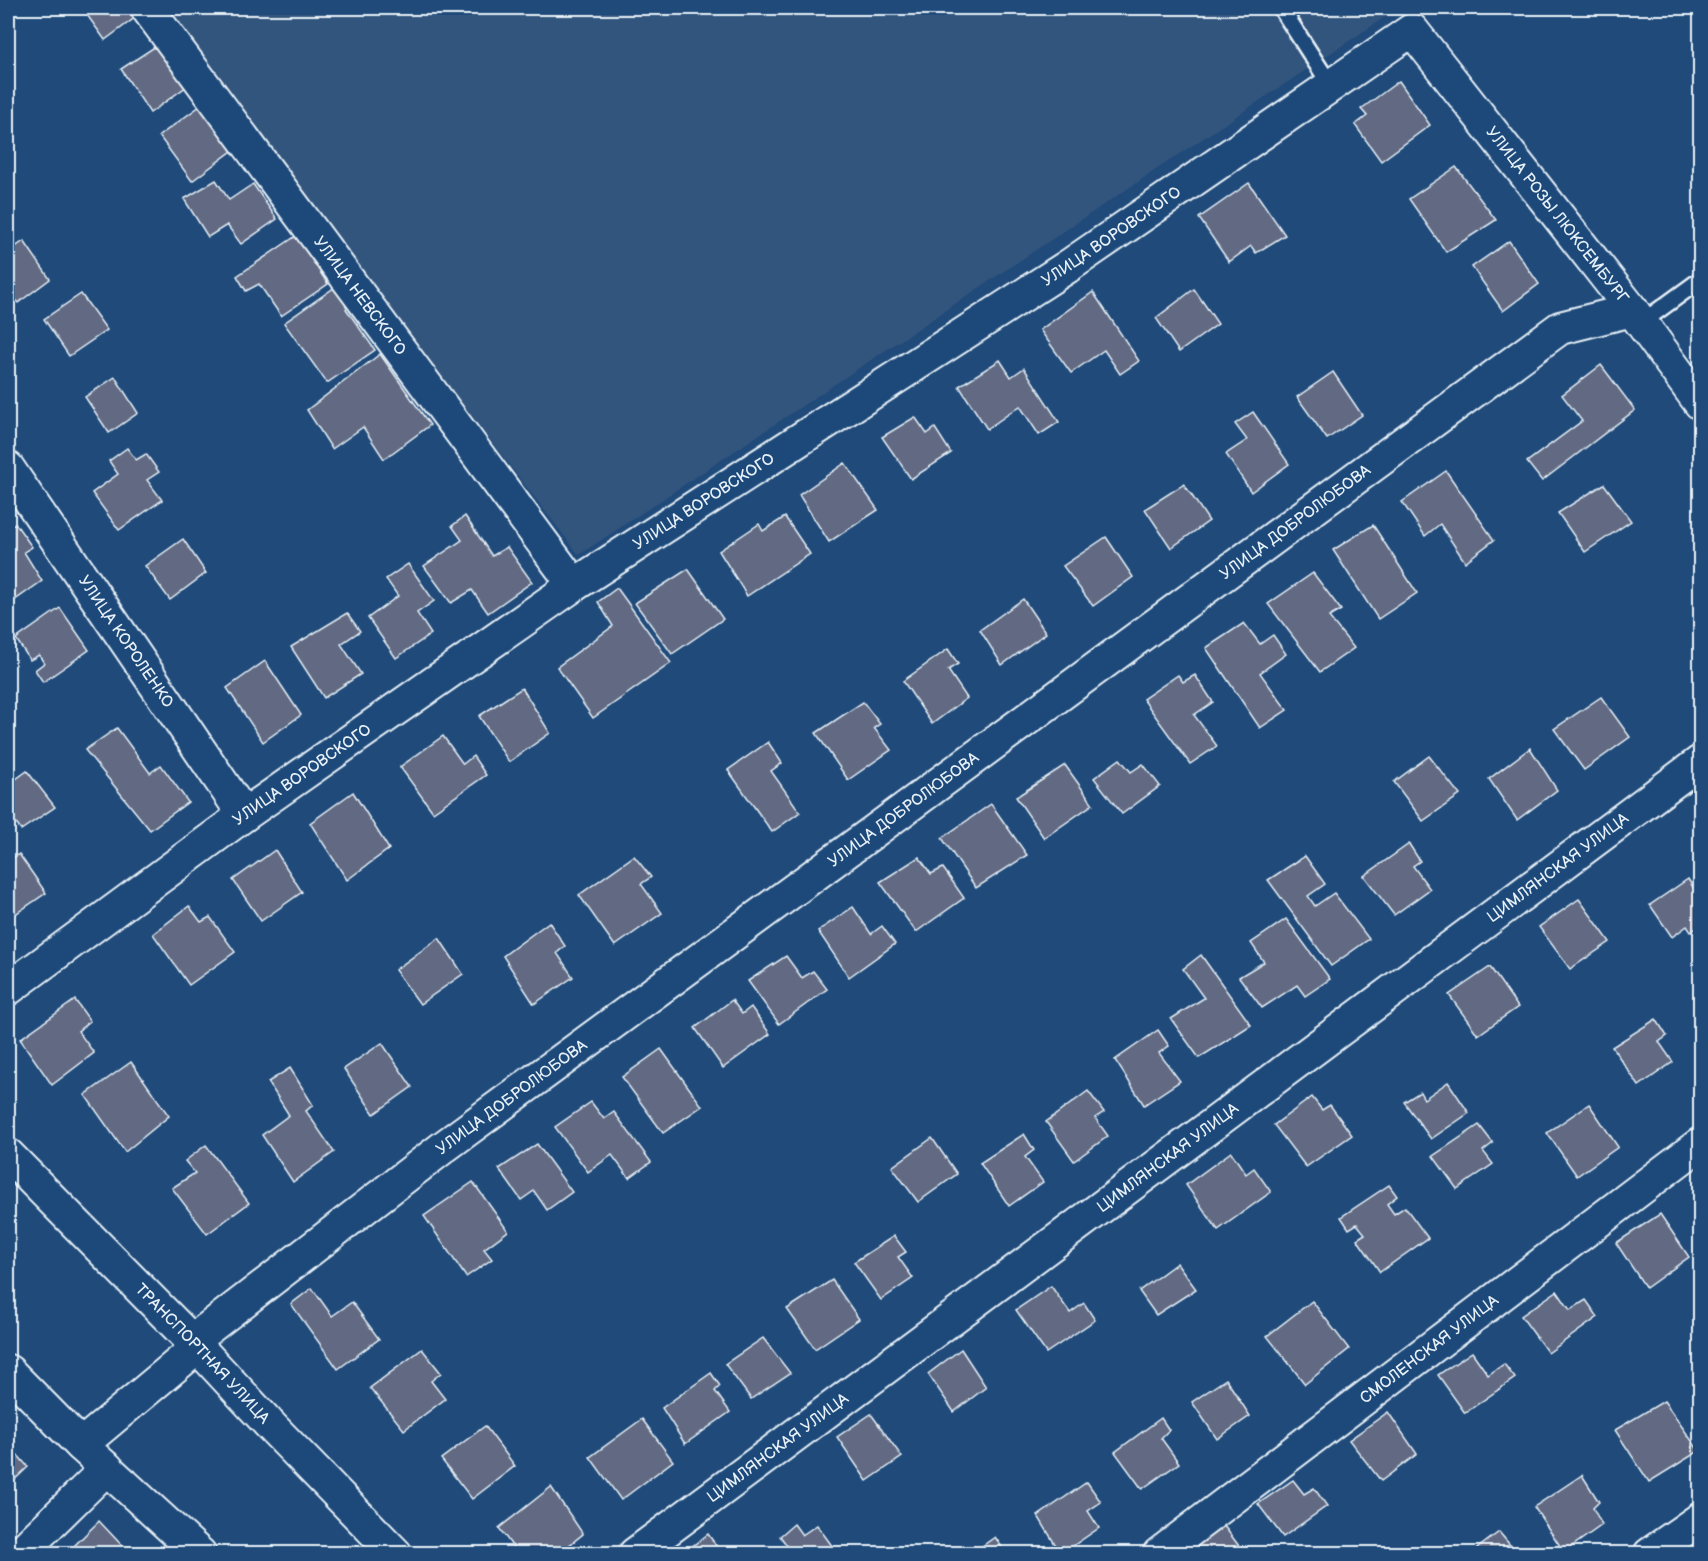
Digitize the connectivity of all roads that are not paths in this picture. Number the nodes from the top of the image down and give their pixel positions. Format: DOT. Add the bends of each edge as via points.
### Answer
graph roads {
  1 [pos="147,8"];
  2 [pos="1281,8"];
  3 [pos="1413,30"];
  4 [pos="1331,86"];
  5 [pos="1701,280"];
  6 [pos="1637,316"];
  7 [pos="1701,403"];
  8 [pos="8,468"];
  9 [pos="574,585"];
  10 [pos="1701,762"];
  11 [pos="244,815"];
  12 [pos="8,989"];
  13 [pos="1701,1144"];
  14 [pos="8,1155"];
  15 [pos="195,1344"];
  16 [pos="8,1371"];
  17 [pos="81,1445"];
  18 [pos="107,1468"];
  19 [pos="1701,1519"];
  20 [pos="19,1554"];
  21 [pos="200,1554"];
  22 [pos="396,1554"];
  23 [pos="635,1554"];
  24 [pos="1159,1554"];
  25 [pos="1650,1554"];
  1 -- 9 [label="street, УЛИЦА НЕВСКОГО"];
  2 -- 4 [label="lane"];
  3 -- 4 [label="street, УЛИЦА ВОРОВСКОГО"];
  3 -- 6 [label="street, УЛИЦА РОЗЫ ЛЮКСЕМБУРГ"];
  4 -- 9 [label="street, УЛИЦА ВОРОВСКОГО" via="1067,267"];
  5 -- 6 [label="lane"];
  6 -- 7 [label="street, УЛИЦА РОЗЫ ЛЮКСЕМБУРГ"];
  6 -- 15 [label="street, УЛИЦА ДОБРОЛЮБОВА" via="1560,328 445,1146"];
  8 -- 11 [label="street, УЛИЦА КОРОЛЕНКО"];
  9 -- 11 [label="street, УЛИЦА ВОРОВСКОГО"];
  10 -- 23 [label="street, ЦИМЛЯНСКАЯ УЛИЦА"];
  11 -- 12 [label="street, УЛИЦА ВОРОВСКОГО"];
  13 -- 24 [label="street, СМОЛЕНСКАЯ УЛИЦА"];
  14 -- 15 [label="street, ТРАНСПОРТНАЯ УЛИЦА"];
  15 -- 17 [label="street, УЛИЦА ДОБРОЛЮБОВА"];
  15 -- 22 [label="street, ТРАНСПОРТНАЯ УЛИЦА"];
  16 -- 17 [label="street"];
  17 -- 18 [label="street"];
  18 -- 20 [label="street"];
  18 -- 21 [label="street"];
  19 -- 25 [label="street"];
}
